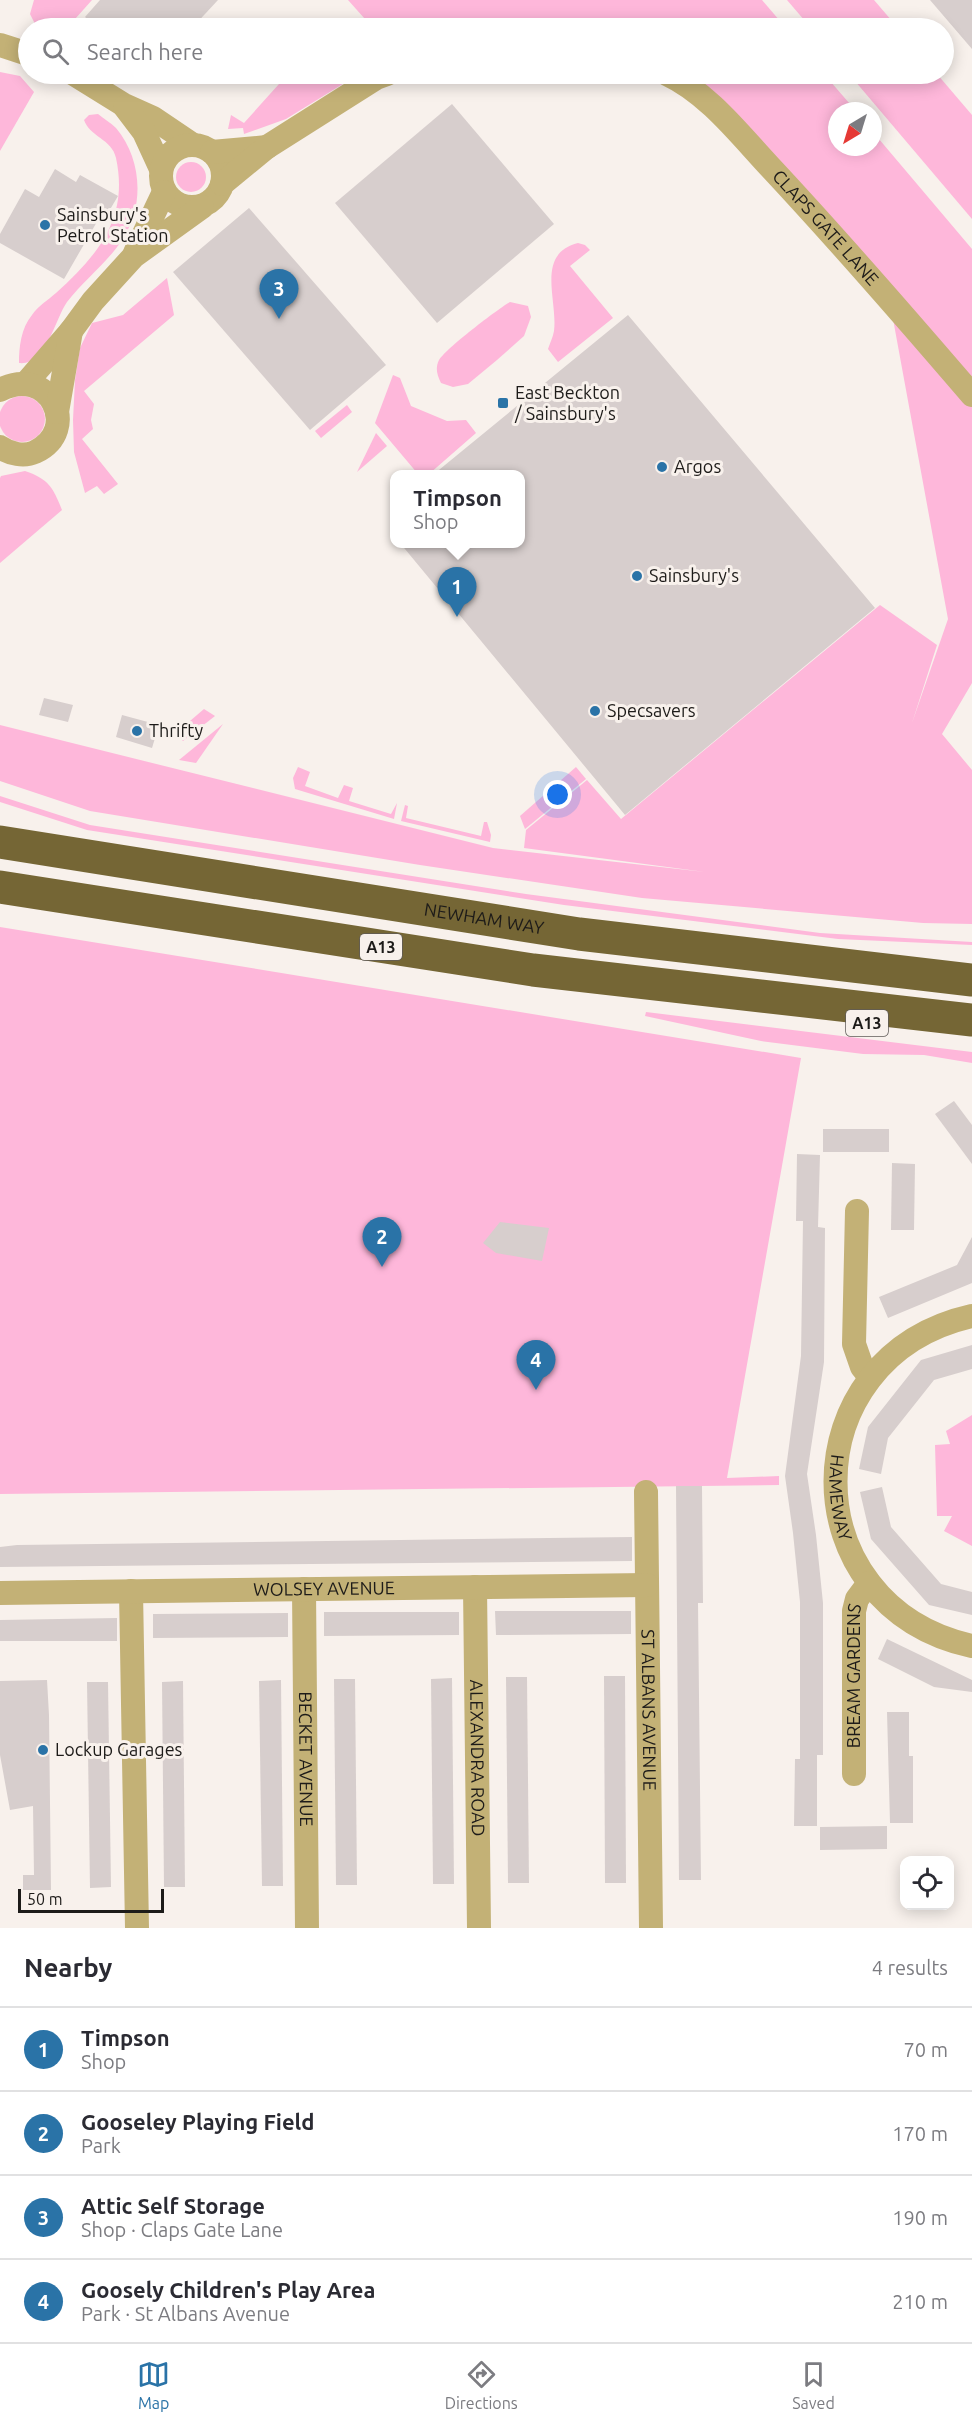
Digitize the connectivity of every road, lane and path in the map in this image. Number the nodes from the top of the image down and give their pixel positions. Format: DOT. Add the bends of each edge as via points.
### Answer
graph roads {
  1 [pos="0,45"];
  2 [pos="18,51"];
  3 [pos="90,84"];
  4 [pos="367,84"];
  5 [pos="685,84"];
  6 [pos="124,105"];
  7 [pos="267,147"];
  8 [pos="202,148"];
  9 [pos="162,180"];
  10 [pos="222,184"];
  11 [pos="202,207"];
  12 [pos="134,256"];
  13 [pos="71,331"];
  14 [pos="26,383"];
  15 [pos="0,390"];
  16 [pos="972,395"];
  17 [pos="57,412"];
  18 [pos="0,447"];
  19 [pos="0,842"];
  20 [pos="0,887"];
  21 [pos="972,957"];
  22 [pos="768,958"];
  23 [pos="972,980"];
  24 [pos="763,997"];
  25 [pos="972,1020"];
  26 [pos="972,1041"];
  27 [pos="857,1211"];
  28 [pos="972,1316"];
  29 [pos="870,1377"];
  30 [pos="646,1492"];
  31 [pos="869,1582"];
  32 [pos="646,1585"];
  33 [pos="476,1587"];
  34 [pos="303,1589"];
  35 [pos="131,1591"];
  36 [pos="0,1593"];
  37 [pos="972,1646"];
  38 [pos="854,1774"];
  39 [pos="137,1928"];
  40 [pos="307,1928"];
  41 [pos="479,1928"];
  42 [pos="651,1928"];
  1 -- 2 [label="street"];
  3 -- 6 [label="street"];
  4 -- 7 [label="street"];
  5 -- 16 [label="street, CLAPS GATE LANE" via="739,134 862,266"];
  6 -- 8 [label="street"];
  6 -- 9 [label="street" via="144,132"];
  7 -- 8 [label="street"];
  7 -- 10 [label="street"];
  8 -- 9 [label="street" via="182,146 172,151 165,159"];
  8 -- 10 [label="street" via="219,161"];
  9 -- 11 [label="street" via="171,201 191,208"];
  9 -- 12 [label="street"];
  10 -- 11 [label="street" via="218,194"];
  11 -- 12 [label="street"];
  12 -- 13 [label="street"];
  13 -- 14 [label="street"];
  13 -- 17 [label="street"];
  14 -- 15 [label="street"];
  14 -- 17 [label="street" via="48,394"];
  17 -- 18 [label="street" via="56,432 43,448 30,454 16,454"];
  19 -- 22 [label="highway, NEWHAM WAY / A13" via="499,922"];
  20 -- 24 [label="highway, A13" via="533,970"];
  21 -- 22 [label="highway, A13"];
  22 -- 23 [label="highway, NEWHAM WAY / A13"];
  24 -- 25 [label="highway, A13"];
  24 -- 26 [label="highway, A13" via="835,1017"];
  27 -- 29 [label="street" via="854,1344"];
  28 -- 29 [label="street, HAMEWAY" via="919,1334"];
  29 -- 31 [label="street, HAMEWAY" via="851,1408 834,1479 838,1516 850,1551"];
  30 -- 32 [label="street, ST ALBANS AVENUE"];
  31 -- 37 [label="street, HAMEWAY" via="892,1608 920,1627"];
  31 -- 38 [label="street, BREAM GARDENS" via="854,1611"];
  32 -- 33 [label="street, WOLSEY AVENUE"];
  32 -- 42 [label="street, ST ALBANS AVENUE"];
  33 -- 34 [label="street, WOLSEY AVENUE"];
  33 -- 41 [label="street, ALEXANDRA ROAD"];
  34 -- 35 [label="street, WOLSEY AVENUE"];
  34 -- 40 [label="street, BECKET AVENUE"];
  35 -- 36 [label="street, WOLSEY AVENUE"];
  35 -- 39 [label="street"];
}
